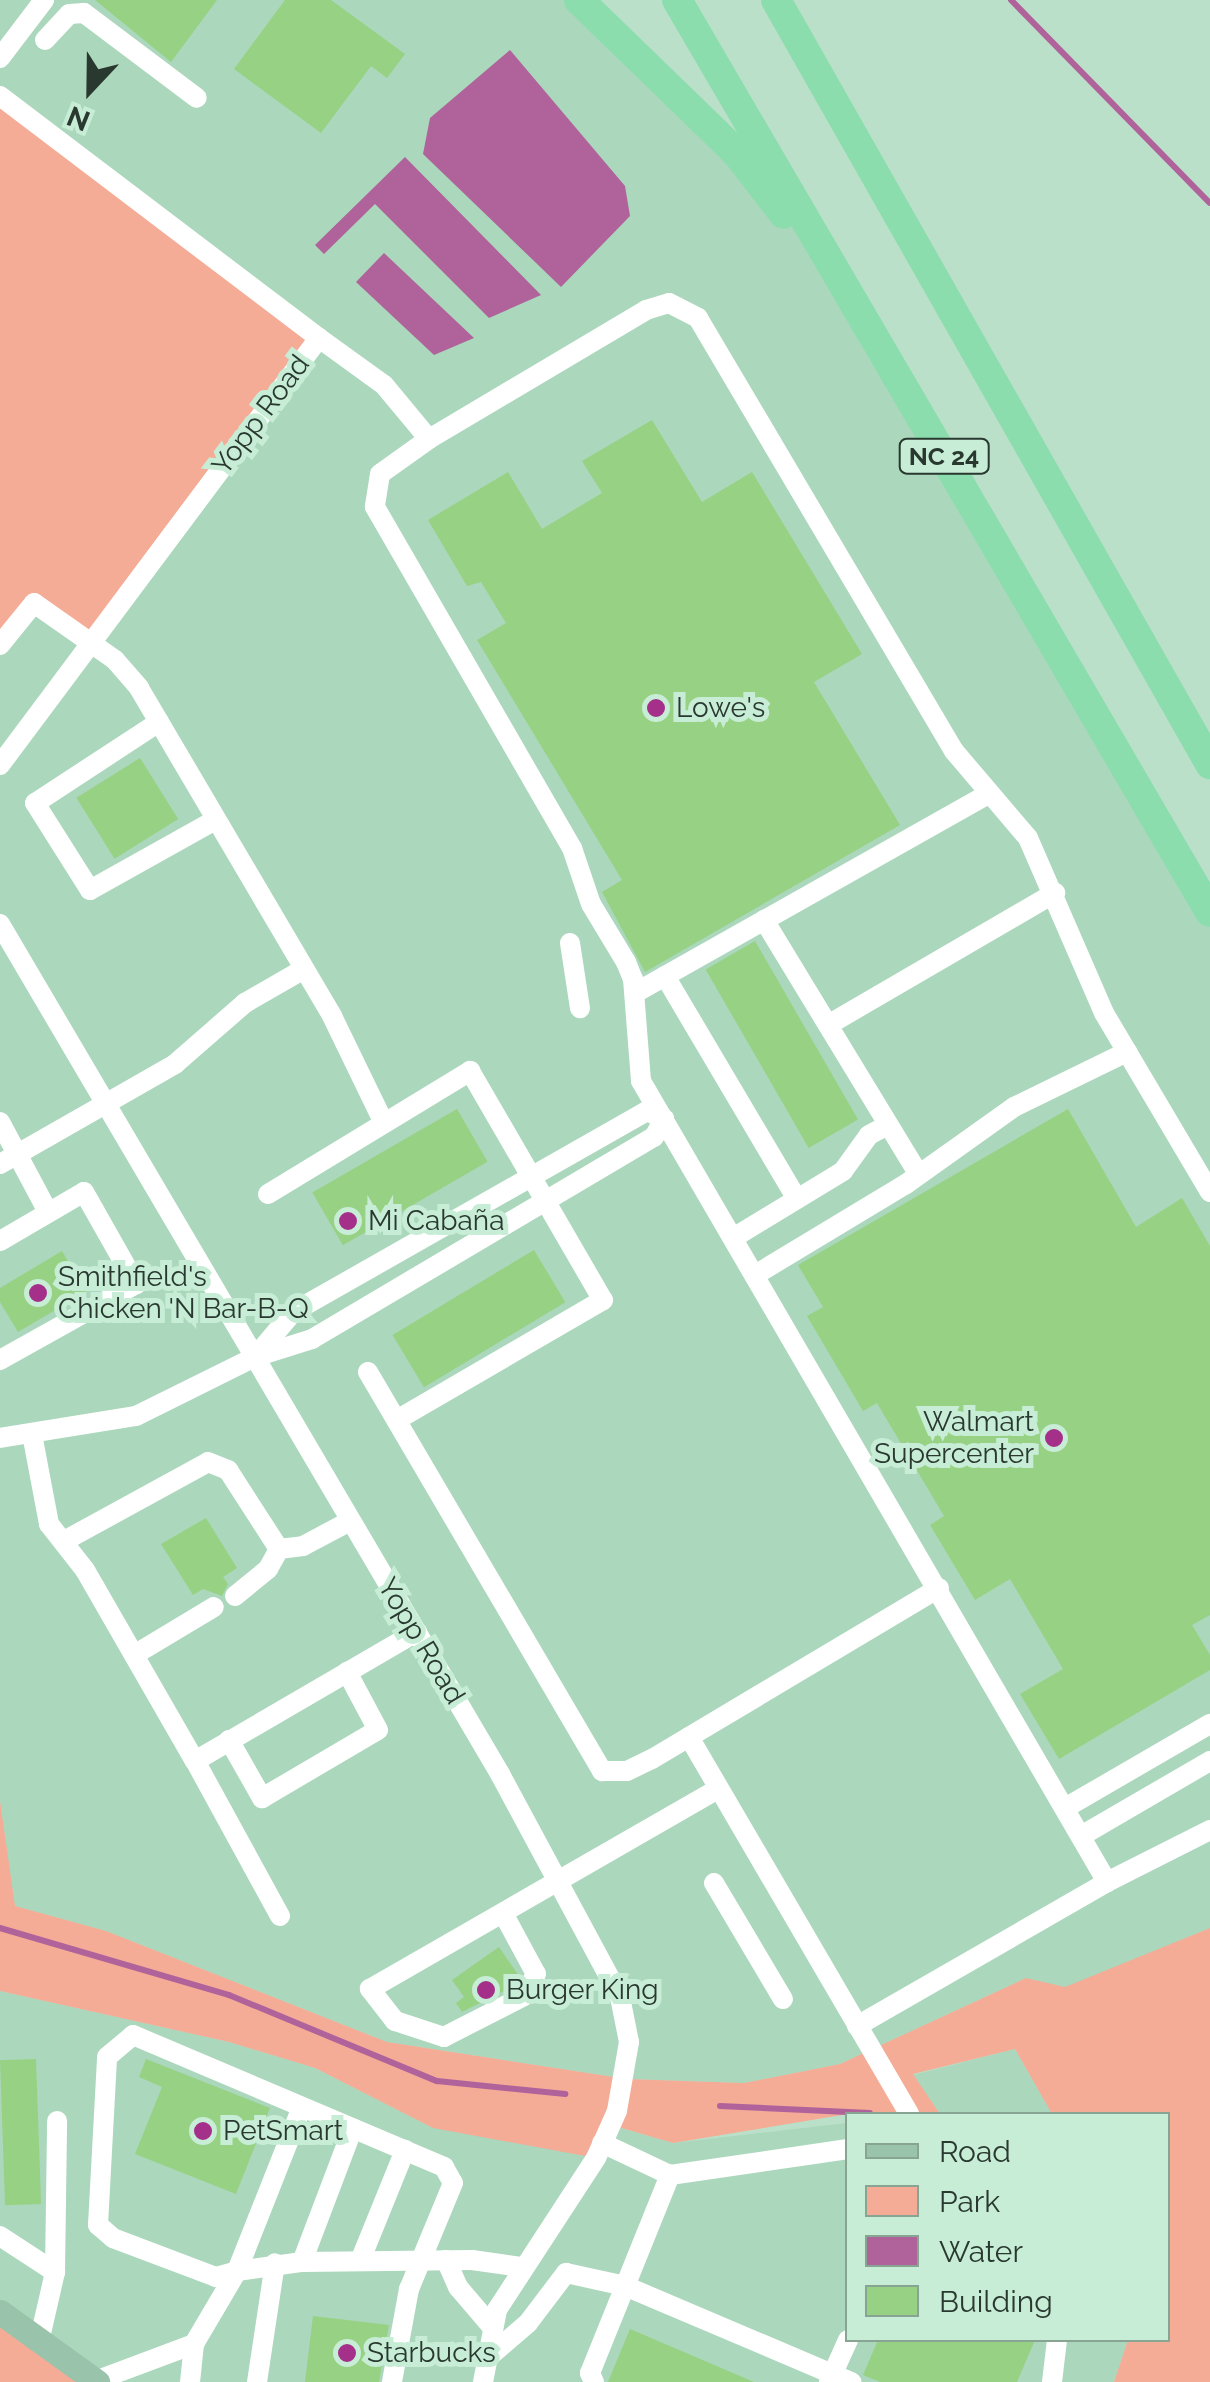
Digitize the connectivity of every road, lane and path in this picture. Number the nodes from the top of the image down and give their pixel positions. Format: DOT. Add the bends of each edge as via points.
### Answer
graph roads {
  1 [pos="44,0"];
  2 [pos="578,0"];
  3 [pos="677,0"];
  4 [pos="777,1"];
  5 [pos="45,40"];
  6 [pos="0,58"];
  7 [pos="0,96"];
  8 [pos="197,98"];
  9 [pos="860,314"];
  10 [pos="319,338"];
  11 [pos="429,439"];
  12 [pos="1,640"];
  13 [pos="92,643"];
  14 [pos="158,722"];
  15 [pos="1210,764"];
  16 [pos="0,765"];
  17 [pos="990,793"];
  18 [pos="216,820"];
  19 [pos="1055,893"];
  20 [pos="1210,912"];
  21 [pos="764,920"];
  22 [pos="0,924"];
  23 [pos="570,943"];
  24 [pos="304,969"];
  25 [pos="664,976"];
  26 [pos="635,993"];
  27 [pos="580,1008"];
  28 [pos="828,1025"];
  29 [pos="1128,1052"];
  30 [pos="106,1104"];
  31 [pos="664,1118"];
  32 [pos="0,1122"];
  33 [pos="384,1123"];
  34 [pos="888,1125"];
  35 [pos="9,1159"];
  36 [pos="917,1172"];
  37 [pos="532,1177"];
  38 [pos="1210,1192"];
  39 [pos="268,1194"];
  40 [pos="797,1199"];
  41 [pos="544,1202"];
  42 [pos="48,1212"];
  43 [pos="733,1238"];
  44 [pos="0,1241"];
  45 [pos="754,1276"];
  46 [pos="254,1357"];
  47 [pos="0,1360"];
  48 [pos="368,1372"];
  49 [pos="397,1420"];
  50 [pos="32,1434"];
  51 [pos="0,1438"];
  52 [pos="350,1520"];
  53 [pos="64,1541"];
  54 [pos="279,1550"];
  55 [pos="939,1588"];
  56 [pos="235,1596"];
  57 [pos="214,1607"];
  58 [pos="416,1632"];
  59 [pos="134,1655"];
  60 [pos="347,1672"];
  61 [pos="1210,1724"];
  62 [pos="689,1737"];
  63 [pos="229,1740"];
  64 [pos="195,1761"];
  65 [pos="1210,1761"];
  66 [pos="718,1789"];
  67 [pos="1065,1808"];
  68 [pos="1210,1830"];
  69 [pos="1081,1836"];
  70 [pos="559,1881"];
  71 [pos="1107,1882"];
  72 [pos="714,1883"];
  73 [pos="502,1913"];
  74 [pos="280,1916"];
  75 [pos="783,1999"];
  76 [pos="857,2026"];
  77 [pos="302,2107"];
  78 [pos="908,2112"];
  79 [pos="57,2121"];
  80 [pos="353,2128"];
  81 [pos="602,2143"];
  82 [pos="845,2149"];
  83 [pos="405,2150"];
  84 [pos="670,2176"];
  85 [pos="0,2236"];
  86 [pos="422,2260"];
  87 [pos="446,2260"];
  88 [pos="360,2261"];
  89 [pos="302,2262"];
  90 [pos="275,2264"];
  91 [pos="521,2267"];
  92 [pos="237,2271"];
  93 [pos="55,2272"];
  94 [pos="626,2286"];
  95 [pos="0,2312"];
  96 [pos="492,2327"];
  97 [pos="39,2342"];
  98 [pos="847,2342"];
  99 [pos="1057,2342"];
  100 [pos="194,2344"];
  101 [pos="482,2372"];
  102 [pos="592,2378"];
  103 [pos="837,2379"];
  104 [pos="96,2381"];
  105 [pos="190,2382"];
  106 [pos="257,2382"];
  107 [pos="392,2382"];
  108 [pos="1052,2382"];
  1 -- 6 [label="street"];
  2 -- 9 [label="highway" via="736,152"];
  3 -- 9 [label="highway, NC 24"];
  4 -- 15 [label="highway, NC 24"];
  5 -- 8 [label="street" via="69,14 84,13"];
  7 -- 10 [label="street, Yopp Road"];
  9 -- 20 [label="highway, NC 24"];
  10 -- 11 [label="street" via="384,385"];
  10 -- 13 [label="street, Yopp Road"];
  11 -- 17 [label="street" via="646,310 668,303 687,308 954,750"];
  11 -- 26 [label="street" via="380,474 378,516 572,848"];
  12 -- 13 [label="street" via="34,603"];
  13 -- 14 [label="street" via="115,660"];
  13 -- 16 [label="street, Yopp Road"];
  14 -- 18 [label="street"];
  14 -- 18 [label="street" via="35,803 90,890"];
  17 -- 19 [label="street" via="1028,838"];
  17 -- 21 [label="street"];
  18 -- 24 [label="street"];
  19 -- 28 [label="street"];
  19 -- 29 [label="street" via="1104,1013"];
  21 -- 25 [label="street"];
  21 -- 28 [label="street"];
  22 -- 30 [label="street, Yopp Road"];
  23 -- 27 [label="street"];
  24 -- 30 [label="street" via="245,1003 198,1049"];
  24 -- 33 [label="street"];
  25 -- 26 [label="street"];
  25 -- 40 [label="street"];
  26 -- 31 [label="street" via="641,1081"];
  28 -- 34 [label="street"];
  29 -- 36 [label="street" via="1014,1106"];
  29 -- 38 [label="street"];
  30 -- 35 [label="street"];
  30 -- 46 [label="street, Yopp Road"];
  31 -- 37 [label="street" via="647,1111"];
  31 -- 41 [label="street" via="654,1137"];
  31 -- 43 [label="street"];
  32 -- 35 [label="street"];
  33 -- 37 [label="street" via="470,1071"];
  33 -- 39 [label="street"];
  34 -- 36 [label="street"];
  34 -- 40 [label="street" via="869,1135 843,1171"];
  35 -- 42 [label="street"];
  36 -- 45 [label="street"];
  37 -- 41 [label="street"];
  37 -- 46 [label="street" via="294,1312"];
  40 -- 43 [label="street"];
  41 -- 46 [label="street" via="312,1339"];
  41 -- 49 [label="street" via="602,1300"];
  42 -- 44 [label="street"];
  42 -- 47 [label="street" via="84,1192 136,1284"];
  43 -- 45 [label="street"];
  45 -- 55 [label="street"];
  46 -- 50 [label="street" via="136,1416"];
  46 -- 52 [label="street, Yopp Road"];
  48 -- 49 [label="street"];
  49 -- 62 [label="street" via="594,1766 626,1771"];
  50 -- 51 [label="street"];
  50 -- 53 [label="street" via="43,1504"];
  52 -- 54 [label="street" via="303,1546"];
  52 -- 58 [label="street, Yopp Road"];
  53 -- 54 [label="street" via="208,1462 228,1470"];
  53 -- 59 [label="street"];
  54 -- 56 [label="street" via="268,1569"];
  55 -- 62 [label="street"];
  55 -- 67 [label="street"];
  57 -- 59 [label="street"];
  58 -- 60 [label="street"];
  58 -- 70 [label="street, Yopp Road"];
  59 -- 64 [label="street"];
  60 -- 63 [label="street"];
  60 -- 63 [label="street" via="378,1730 262,1798"];
  61 -- 67 [label="street"];
  62 -- 66 [label="street"];
  63 -- 64 [label="street"];
  64 -- 74 [label="street"];
  65 -- 69 [label="street"];
  66 -- 70 [label="street"];
  66 -- 76 [label="street"];
  67 -- 69 [label="street"];
  68 -- 71 [label="street"];
  69 -- 71 [label="street"];
  70 -- 73 [label="street"];
  70 -- 81 [label="street, Yopp Road" via="620,1997 630,2042 628,2079"];
  71 -- 76 [label="street"];
  72 -- 75 [label="street"];
  73 -- 73 [label="street" via="370,1990 395,2021 444,2037 524,1996 536,1974"];
  76 -- 78 [label="street"];
  77 -- 80 [label="street"];
  77 -- 92 [label="street"];
  77 -- 92 [label="street" via="133,2035 108,2057 98,2225 113,2238 216,2277"];
  79 -- 93 [label="street"];
  80 -- 83 [label="street"];
  80 -- 89 [label="street"];
  81 -- 84 [label="street"];
  81 -- 91 [label="street, Yopp Road"];
  82 -- 84 [label="street"];
  83 -- 86 [label="street" via="444,2168 453,2184"];
  83 -- 88 [label="street"];
  84 -- 94 [label="street"];
  85 -- 93 [label="street"];
  86 -- 87 [label="street"];
  86 -- 88 [label="street"];
  86 -- 107 [label="street" via="409,2289"];
  87 -- 91 [label="street"];
  87 -- 96 [label="street" via="458,2287"];
  88 -- 89 [label="street"];
  89 -- 90 [label="street"];
  90 -- 92 [label="street"];
  90 -- 106 [label="street"];
  91 -- 96 [label="street, Yopp Road"];
  92 -- 100 [label="street"];
  93 -- 97 [label="street"];
  94 -- 101 [label="street" via="566,2274"];
  94 -- 102 [label="street"];
  94 -- 103 [label="street"];
  95 -- 97 [label="main road"];
  96 -- 101 [label="street, Yopp Road"];
  97 -- 104 [label="main road"];
  98 -- 103 [label="street"];
  99 -- 108 [label="street"];
  100 -- 104 [label="street"];
  100 -- 105 [label="street"];
}
